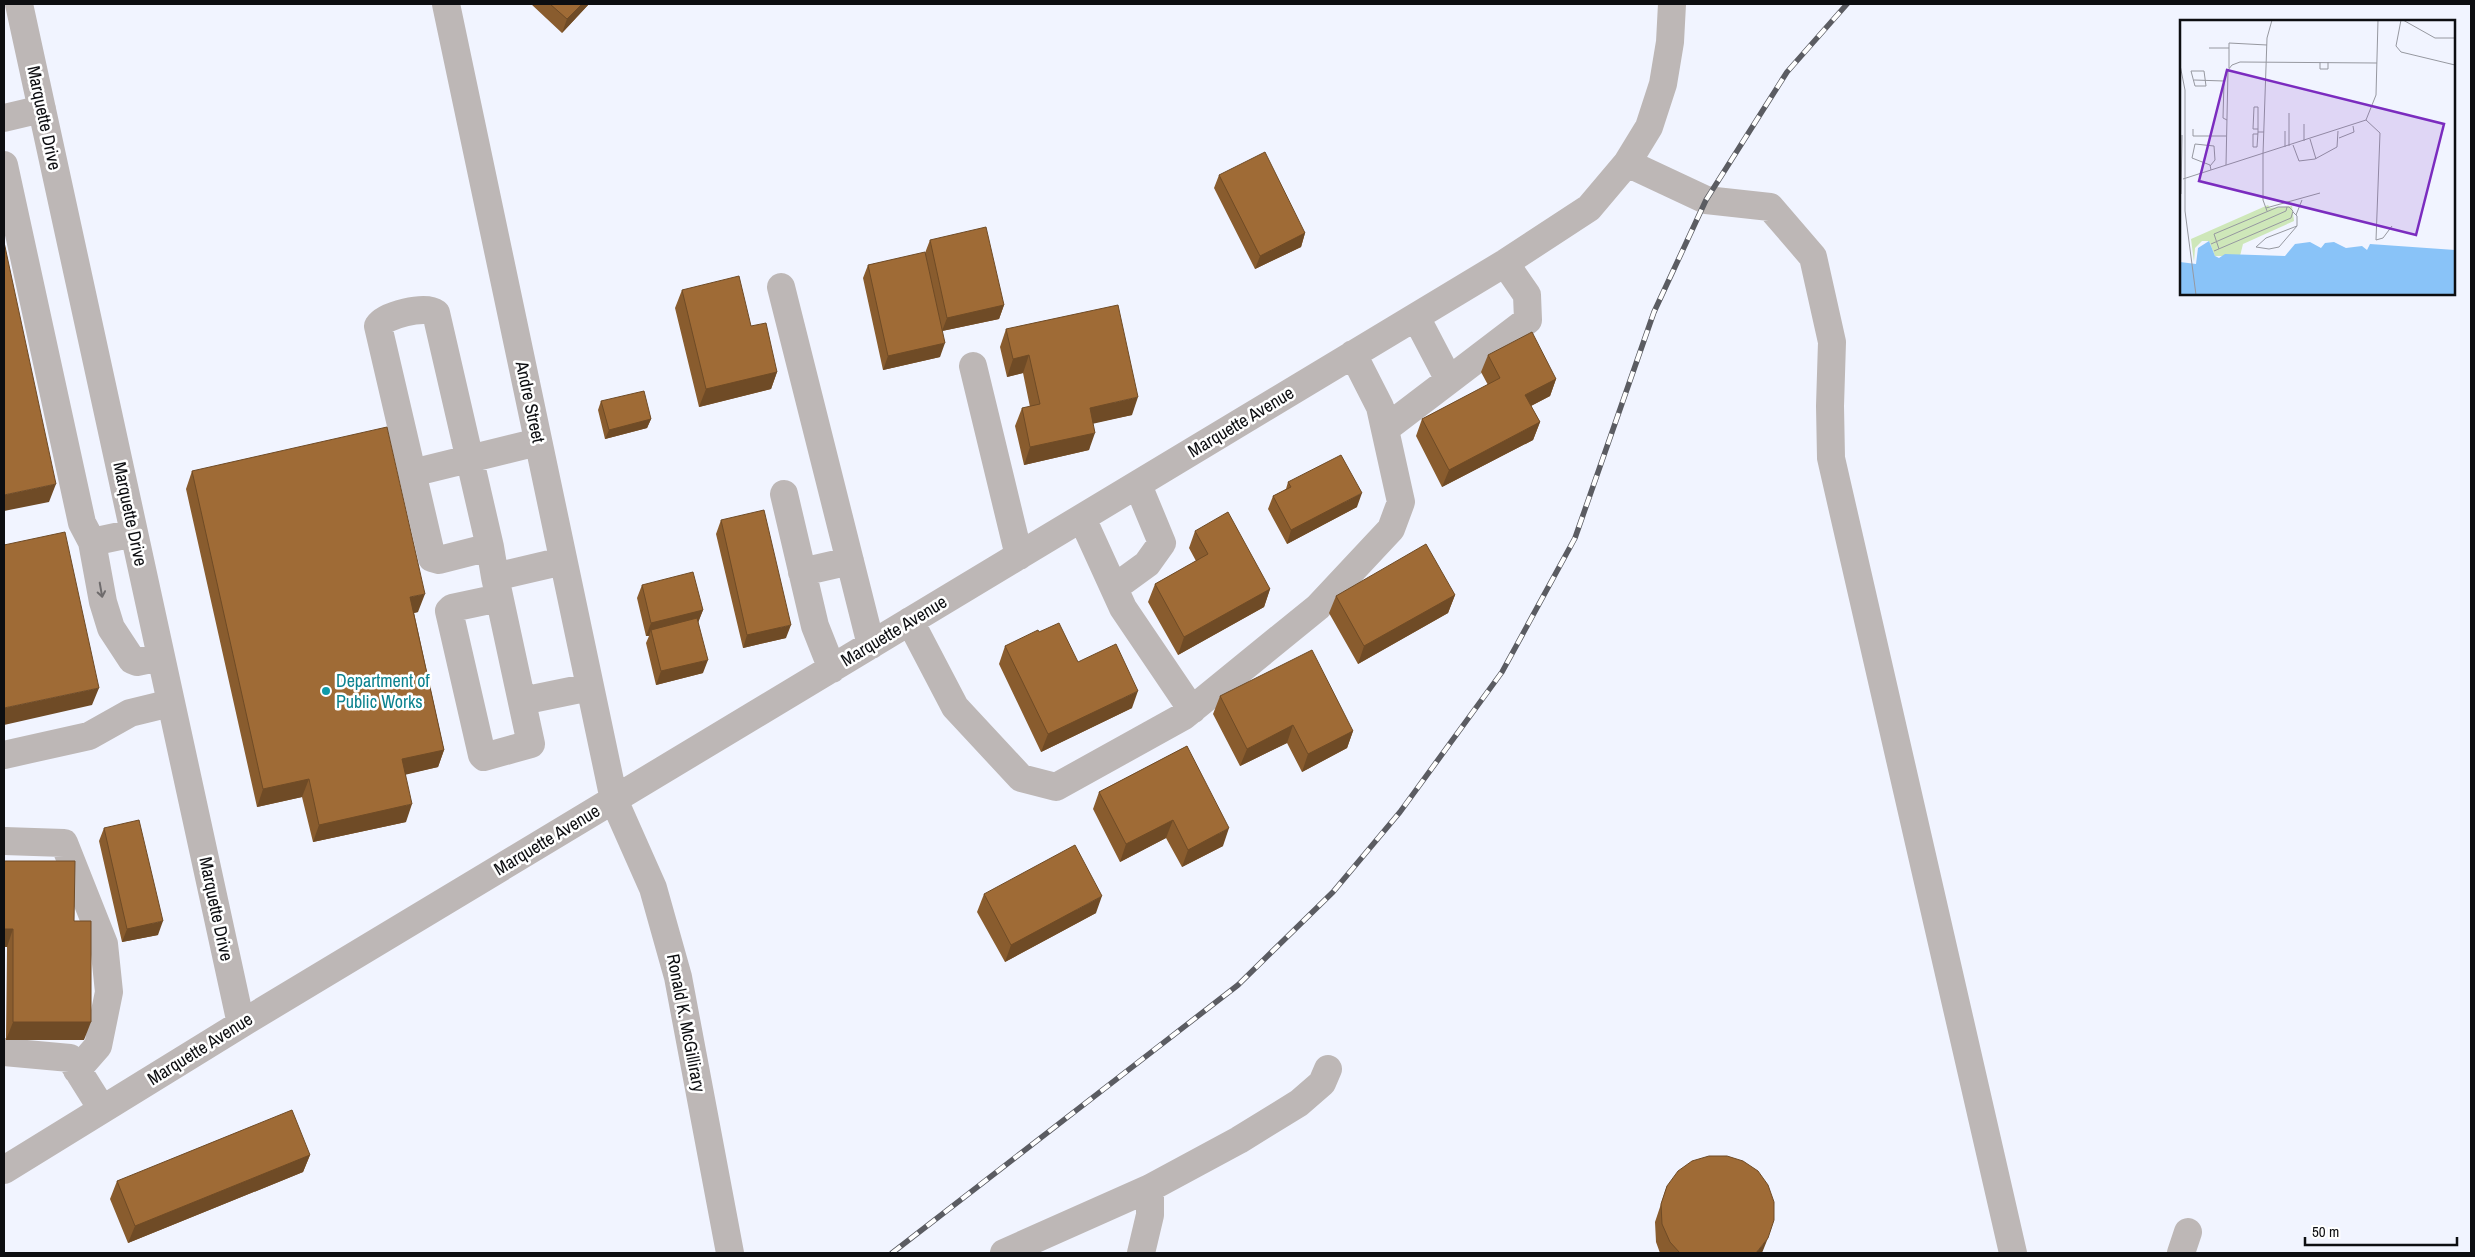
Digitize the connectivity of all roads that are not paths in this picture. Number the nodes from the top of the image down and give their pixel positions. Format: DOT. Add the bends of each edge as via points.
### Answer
graph roads {
  1 [pos="19,4"];
  2 [pos="446,4"];
  3 [pos="1672,4"];
  4 [pos="42,109"];
  5 [pos="4,118"];
  6 [pos="1627,163"];
  7 [pos="4,165"];
  8 [pos="1505,263"];
  9 [pos="781,287"];
  10 [pos="1416,316"];
  11 [pos="1353,354"];
  12 [pos="973,366"];
  13 [pos="1449,380"];
  14 [pos="1385,429"];
  15 [pos="538,442"];
  16 [pos="469,459"];
  17 [pos="412,473"];
  18 [pos="1138,484"];
  19 [pos="784,494"];
  20 [pos="1082,518"];
  21 [pos="134,533"];
  22 [pos="92,542"];
  23 [pos="490,547"];
  24 [pos="1019,556"];
  25 [pos="850,560"];
  26 [pos="563,561"];
  27 [pos="802,572"];
  28 [pos="497,587"];
  29 [pos="1114,588"];
  30 [pos="910,621"];
  31 [pos="871,645"];
  32 [pos="161,657"];
  33 [pos="832,669"];
  34 [pos="590,687"];
  35 [pos="522,701"];
  36 [pos="171,704"];
  37 [pos="1192,710"];
  38 [pos="4,755"];
  39 [pos="614,800"];
  40 [pos="4,841"];
  41 [pos="241,1024"];
  42 [pos="4,1052"];
  43 [pos="1328,1069"];
  44 [pos="77,1070"];
  45 [pos="102,1109"];
  46 [pos="4,1170"];
  47 [pos="1150,1188"];
  48 [pos="730,1253"];
  49 [pos="1004,1253"];
  50 [pos="1141,1253"];
  51 [pos="2012,1253"];
  1 -- 4 [label="street, Marquette Drive"];
  2 -- 15 [label="street, Andre Street"];
  3 -- 6 [label="street, Marquette Avenue" via="1663,84 1649,127"];
  4 -- 5 [label="street"];
  4 -- 21 [label="street, Marquette Drive"];
  6 -- 8 [label="street, Marquette Avenue" via="1589,208"];
  6 -- 51 [label="street" via="1706,200 1770,207 1813,257 1832,342 1831,458"];
  7 -- 22 [label="street" via="82,523"];
  8 -- 10 [label="street, Marquette Avenue"];
  8 -- 13 [label="street" via="1527,295 1528,320"];
  9 -- 25 [label="street"];
  10 -- 11 [label="street, Marquette Avenue"];
  10 -- 13 [label="street"];
  11 -- 14 [label="street" via="1380,407"];
  11 -- 18 [label="street, Marquette Avenue"];
  12 -- 24 [label="street"];
  13 -- 14 [label="street"];
  14 -- 37 [label="street" via="1401,502 1391,529 1318,607"];
  15 -- 16 [label="street"];
  15 -- 26 [label="street, Andre Street"];
  16 -- 17 [label="street"];
  16 -- 17 [label="street" via="436,313 427,309 385,318 378,326"];
  16 -- 23 [label="street"];
  17 -- 23 [label="street" via="432,558 439,560"];
  18 -- 20 [label="street, Marquette Avenue"];
  18 -- 29 [label="street" via="1162,543 1146,564"];
  19 -- 27 [label="street"];
  20 -- 24 [label="street, Marquette Avenue"];
  20 -- 29 [label="street"];
  21 -- 22 [label="street"];
  21 -- 32 [label="street, Marquette Drive"];
  22 -- 32 [label="street, one-way" via="111,628 132,660 137,662"];
  23 -- 28 [label="street"];
  24 -- 30 [label="street, Marquette Avenue"];
  25 -- 27 [label="street"];
  25 -- 31 [label="street"];
  26 -- 28 [label="street"];
  26 -- 34 [label="street, Andre Street"];
  27 -- 33 [label="street" via="815,626"];
  28 -- 35 [label="street"];
  28 -- 35 [label="street" via="449,611 484,757 530,744"];
  29 -- 37 [label="street" via="1123,608"];
  30 -- 31 [label="street, Marquette Avenue"];
  30 -- 37 [label="street" via="955,707 1021,778 1056,788"];
  31 -- 33 [label="street, Marquette Avenue"];
  32 -- 36 [label="street, Marquette Drive"];
  33 -- 39 [label="street, Marquette Avenue"];
  34 -- 35 [label="street"];
  34 -- 39 [label="street, Andre Street"];
  36 -- 38 [label="street" via="130,713 89,736"];
  36 -- 41 [label="street, Marquette Drive"];
  39 -- 41 [label="street, Marquette Avenue"];
  39 -- 48 [label="street, Ronald K. McGillirary" via="653,888 678,976"];
  40 -- 44 [label="street" via="64,843 104,944 109,992 98,1046"];
  41 -- 45 [label="street, Marquette Avenue"];
  42 -- 44 [label="street" via="70,1058"];
  43 -- 47 [label="street" via="1322,1083 1300,1103"];
  44 -- 45 [label="street"];
  45 -- 46 [label="street, Marquette Avenue"];
  47 -- 49 [label="street"];
  47 -- 50 [label="street" via="1150,1215"];
}
